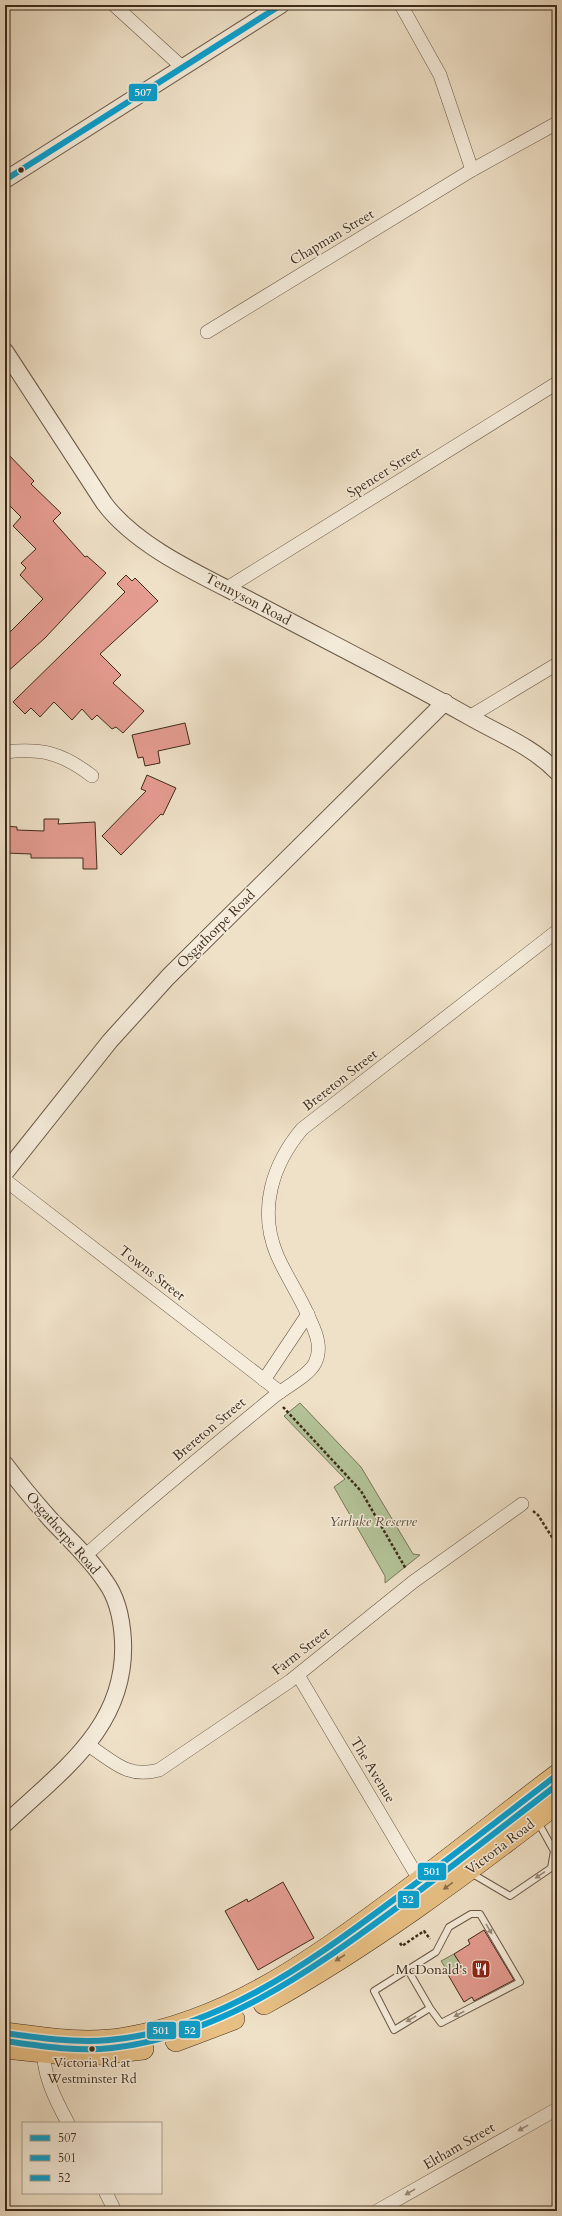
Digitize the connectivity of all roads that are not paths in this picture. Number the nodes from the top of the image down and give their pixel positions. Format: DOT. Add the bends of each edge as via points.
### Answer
graph roads {
  1 [pos="114,5"];
  2 [pos="281,5"];
  3 [pos="401,5"];
  4 [pos="182,67"];
  5 [pos="557,123"];
  6 [pos="472,170"];
  7 [pos="5,180"];
  8 [pos="207,332"];
  9 [pos="5,351"];
  10 [pos="557,383"];
  11 [pos="227,588"];
  12 [pos="557,664"];
  13 [pos="445,702"];
  14 [pos="469,717"];
  15 [pos="5,752"];
  16 [pos="557,772"];
  17 [pos="92,776"];
  18 [pos="557,931"];
  19 [pos="5,1173"];
  20 [pos="5,1180"];
  21 [pos="308,1314"];
  22 [pos="264,1380"];
  23 [pos="277,1394"];
  24 [pos="5,1464"];
  25 [pos="522,1504"];
  26 [pos="86,1555"];
  27 [pos="298,1675"];
  28 [pos="88,1745"];
  29 [pos="557,1775"];
  30 [pos="557,1803"];
  31 [pos="536,1819"];
  32 [pos="5,1824"];
  33 [pos="468,1871"];
  34 [pos="420,1881"];
  35 [pos="408,1970"];
  36 [pos="430,2008"];
  37 [pos="5,2033"];
  38 [pos="44,2046"];
  39 [pos="5,2048"];
  40 [pos="557,2109"];
  41 [pos="67,2122"];
  42 [pos="106,2194"];
  43 [pos="115,2211"];
  44 [pos="377,2211"];
  1 -- 4 [label="street"];
  2 -- 4 [label="street"];
  3 -- 6 [label="street" via="440,76"];
  4 -- 7 [label="street"];
  5 -- 6 [label="street, Chapman Street"];
  6 -- 8 [label="street, Chapman Street"];
  9 -- 11 [label="street, Tennyson Road" via="115,517 132,534"];
  10 -- 11 [label="street, Spencer Street"];
  11 -- 13 [label="street, Tennyson Road"];
  12 -- 14 [label="street"];
  13 -- 14 [label="street, Tennyson Road"];
  13 -- 19 [label="street, Osgathorpe Road" via="168,977 110,1041"];
  14 -- 16 [label="street, Tennyson Road" via="524,746"];
  15 -- 17 [label="street" via="30,750 57,755 68,759"];
  18 -- 21 [label="street, Brereton Street" via="302,1129 284,1154 271,1184 268,1223 277,1255"];
  20 -- 22 [label="street, Towns Street"];
  21 -- 22 [label="street"];
  21 -- 23 [label="street, Brereton Street" via="318,1345 316,1362 310,1370"];
  22 -- 23 [label="street, Towns Street"];
  23 -- 26 [label="street, Brereton Street" via="123,1521"];
  24 -- 26 [label="street, Osgathorpe Road" via="50,1519"];
  25 -- 27 [label="street, Farm Street" via="413,1582"];
  26 -- 28 [label="street, Osgathorpe Road" via="113,1596 122,1630 123,1648 118,1688 102,1726"];
  27 -- 28 [label="street, Farm Street" via="159,1770 138,1774"];
  27 -- 34 [label="street, The Avenue"];
  28 -- 32 [label="street, Osgathorpe Road"];
  29 -- 34 [label="highway, Victoria Road"];
  30 -- 31 [label="highway, Victoria Road"];
  31 -- 33 [label="highway, Victoria Road"];
  31 -- 33 [label="lane, one-way" via="554,1851 551,1868 510,1896"];
  33 -- 38 [label="highway, Victoria Road, one-way" via="311,1977 230,2021 178,2041 125,2053 83,2056"];
  34 -- 38 [label="highway, Victoria Road" via="336,1944 290,1973 224,2008 173,2027 124,2038"];
  35 -- 36 [label="lane"];
  36 -- 35 [label="lane, one-way" via="394,2030 374,1991"];
  35 -- 36 [label="lane, one-way" via="436,1952 449,1927 471,1914 480,1914 520,1982 441,2023"];
  37 -- 38 [label="highway, Victoria Road"];
  38 -- 39 [label="highway, Victoria Road"];
  38 -- 41 [label="street" via="49,2078"];
  40 -- 44 [label="street, Eltham Street, one-way"];
  42 -- 43 [label="street"];
}
